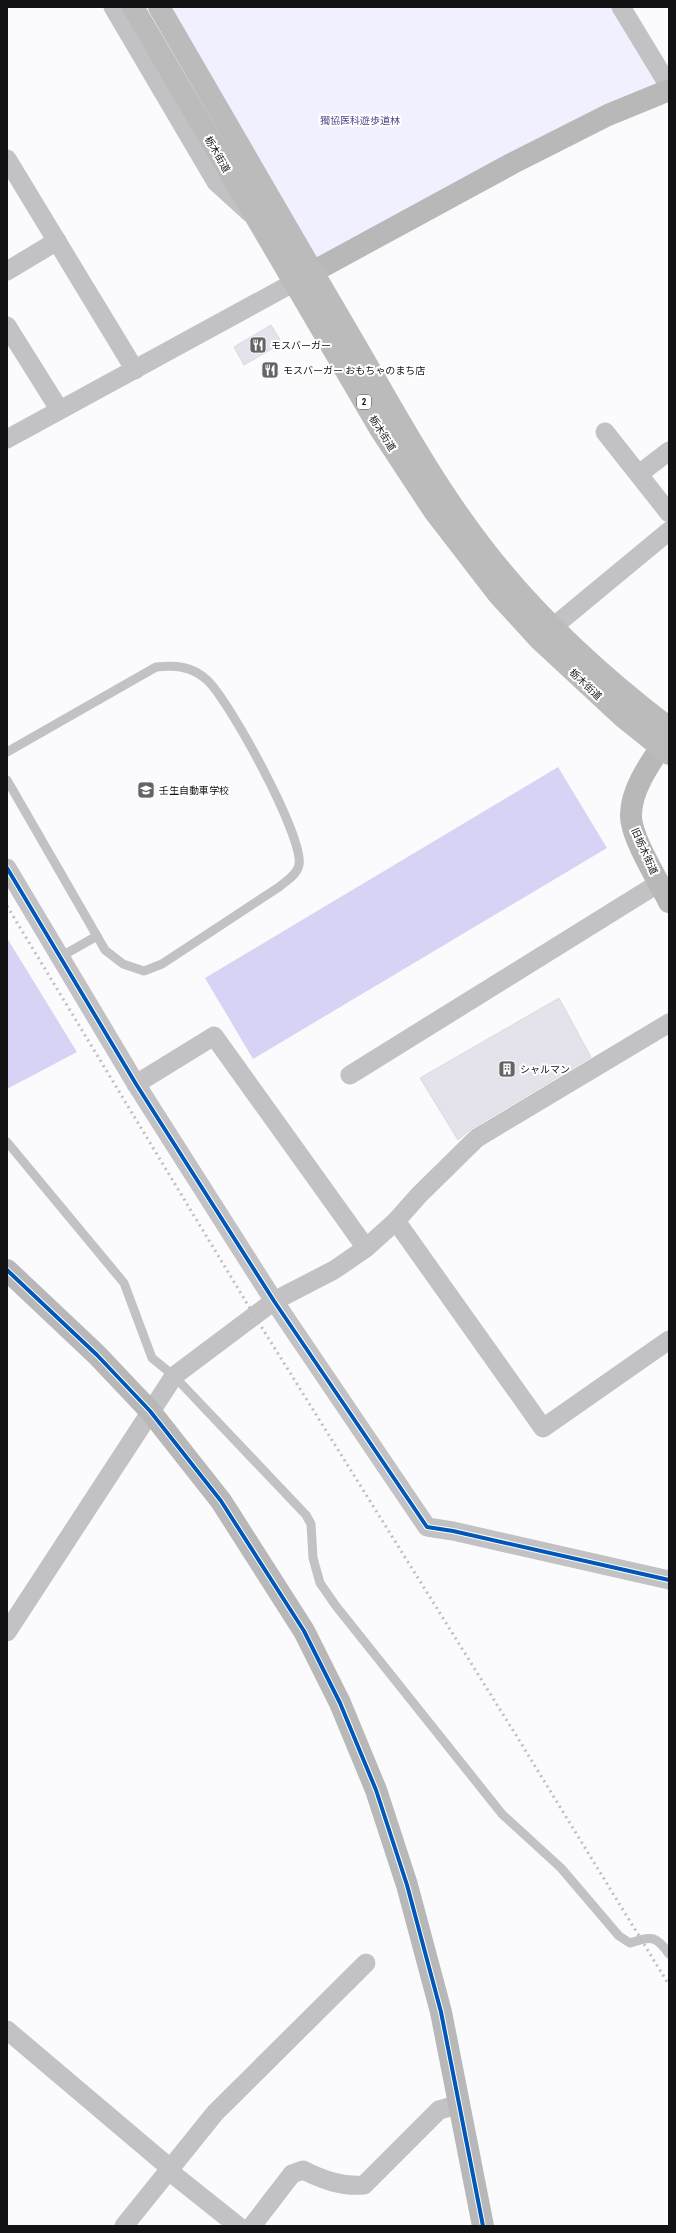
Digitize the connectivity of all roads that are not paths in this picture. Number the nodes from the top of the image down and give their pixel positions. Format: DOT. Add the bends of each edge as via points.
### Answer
graph roads {
  1 [pos="113,7"];
  2 [pos="133,7"];
  3 [pos="159,7"];
  4 [pos="621,7"];
  5 [pos="669,86"];
  6 [pos="669,90"];
  7 [pos="7,159"];
  8 [pos="256,218"];
  9 [pos="57,241"];
  10 [pos="7,271"];
  11 [pos="312,271"];
  12 [pos="293,283"];
  13 [pos="7,326"];
  14 [pos="135,370"];
  15 [pos="59,409"];
  16 [pos="605,432"];
  17 [pos="7,439"];
  18 [pos="669,451"];
  19 [pos="639,474"];
  20 [pos="669,513"];
  21 [pos="669,531"];
  22 [pos="553,627"];
  23 [pos="667,741"];
  24 [pos="7,752"];
  25 [pos="7,780"];
  26 [pos="7,868"];
  27 [pos="659,883"];
  28 [pos="669,902"];
  29 [pos="97,936"];
  30 [pos="60,957"];
  31 [pos="669,1023"];
  32 [pos="350,1075"];
  33 [pos="136,1084"];
  34 [pos="7,1142"];
  35 [pos="396,1221"];
  36 [pos="366,1248"];
  37 [pos="7,1270"];
  38 [pos="274,1301"];
  39 [pos="669,1340"];
  40 [pos="174,1376"];
  41 [pos="150,1411"];
  42 [pos="669,1580"];
  43 [pos="7,1632"];
  44 [pos="669,1954"];
  45 [pos="366,1963"];
  46 [pos="7,2030"];
  47 [pos="460,2104"];
  48 [pos="170,2168"];
  49 [pos="124,2226"];
  50 [pos="238,2226"];
  51 [pos="252,2226"];
  52 [pos="483,2226"];
  1 -- 8 [label="street" via="216,182"];
  2 -- 8 [label="main road, 栃木街道 / 2"];
  3 -- 11 [label="main road, 栃木街道 / 2"];
  4 -- 5 [label="street"];
  6 -- 11 [label="street" via="608,114"];
  7 -- 9 [label="street"];
  8 -- 12 [label="main road, 栃木街道 / 2"];
  9 -- 10 [label="street"];
  9 -- 14 [label="street"];
  11 -- 12 [label="street"];
  11 -- 22 [label="main road, 栃木街道 / 2" via="459,517 511,582"];
  12 -- 14 [label="street"];
  12 -- 23 [label="main road, 栃木街道 / 2" via="380,429 434,511 498,594 580,678"];
  13 -- 15 [label="street"];
  14 -- 15 [label="street"];
  15 -- 17 [label="street"];
  16 -- 19 [label="street"];
  18 -- 19 [label="street"];
  19 -- 20 [label="street"];
  21 -- 22 [label="street"];
  22 -- 23 [label="main road, 栃木街道 / 2" via="633,700"];
  23 -- 27 [label="street, 旧栃木街道" via="637,789 631,816 640,844"];
  24 -- 29 [label="lane" via="156,667 176,665 192,670 207,680 239,726 264,771 296,846 299,865 293,876 162,964 144,971 124,964 106,950"];
  25 -- 29 [label="lane"];
  26 -- 30 [label="street"];
  27 -- 28 [label="street, 旧栃木街道"];
  27 -- 32 [label="street"];
  29 -- 30 [label="lane"];
  30 -- 33 [label="street"];
  31 -- 35 [label="street" via="477,1138"];
  33 -- 36 [label="street" via="214,1036"];
  33 -- 38 [label="street"];
  34 -- 40 [label="lane" via="124,1283 152,1358"];
  35 -- 36 [label="street"];
  35 -- 39 [label="street" via="543,1428"];
  36 -- 38 [label="street" via="334,1270"];
  37 -- 41 [label="street"];
  38 -- 40 [label="street"];
  38 -- 42 [label="street" via="427,1527"];
  40 -- 41 [label="street"];
  40 -- 44 [label="lane" via="306,1515 311,1524 313,1558 320,1583 502,1814 561,1868 619,1936 630,1943 653,1938 660,1941"];
  41 -- 43 [label="street"];
  41 -- 47 [label="street" via="221,1501 264,1566 304,1631 340,1703 376,1790 407,1885 441,2012"];
  45 -- 48 [label="street" via="226,2101"];
  46 -- 48 [label="street"];
  47 -- 51 [label="street" via="438,2110 364,2185 353,2186 323,2180 298,2170 292,2174"];
  47 -- 52 [label="street"];
  48 -- 49 [label="street"];
  48 -- 50 [label="street" via="174,2175"];
}
